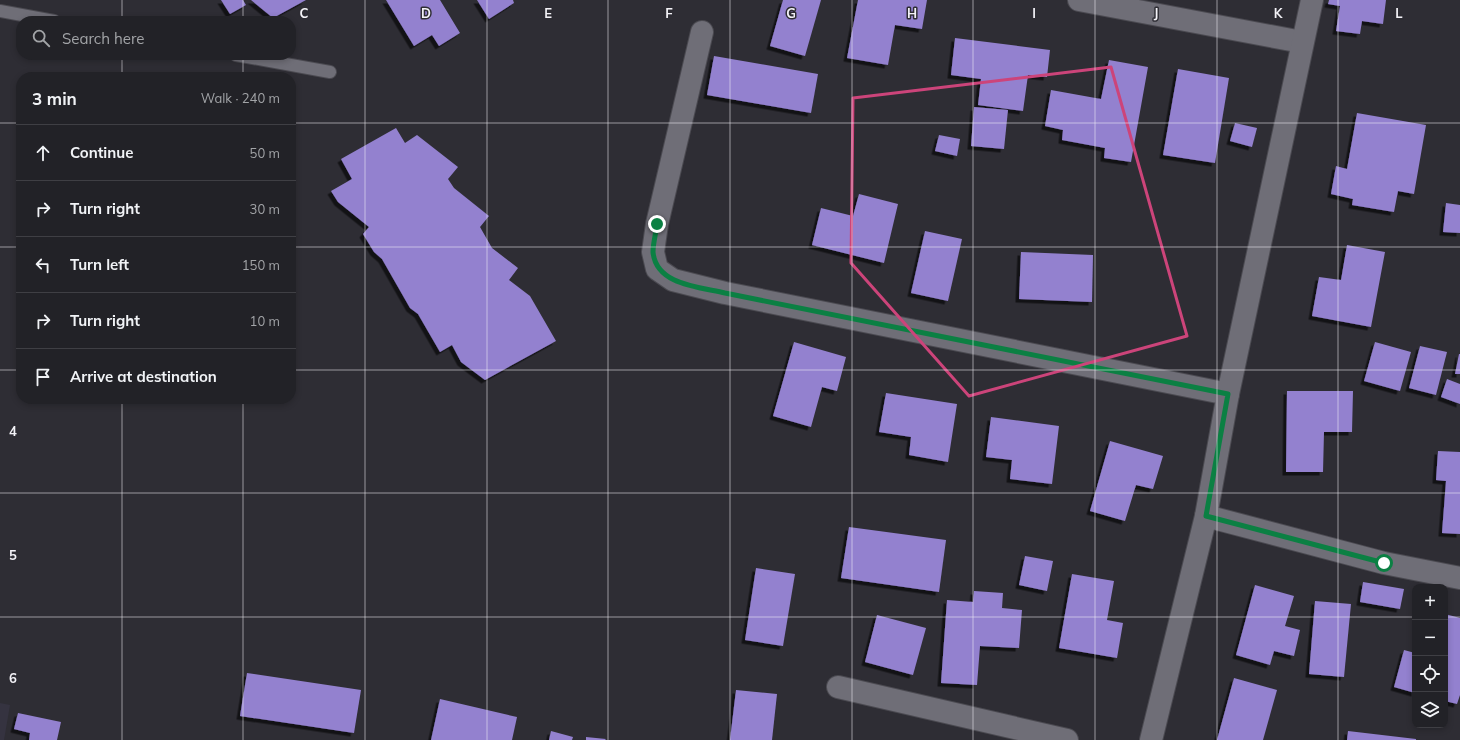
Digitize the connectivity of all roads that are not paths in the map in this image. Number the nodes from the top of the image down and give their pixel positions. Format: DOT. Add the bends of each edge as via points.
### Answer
graph roads {
  1 [pos="1079,0"];
  2 [pos="1312,0"];
  3 [pos="0,11"];
  4 [pos="27,16"];
  5 [pos="702,32"];
  6 [pos="1302,42"];
  7 [pos="264,60"];
  8 [pos="330,72"];
  9 [pos="1228,394"];
  10 [pos="1206,516"];
  11 [pos="1460,578"];
  12 [pos="838,687"];
  13 [pos="1067,740"];
  14 [pos="1151,740"];
  1 -- 6 [label="street"];
  2 -- 6 [label="street"];
  3 -- 4 [label="lane"];
  5 -- 9 [label="street" via="657,224 653,252 658,269 673,280 725,293"];
  6 -- 9 [label="street"];
  7 -- 8 [label="lane"];
  9 -- 10 [label="street"];
  10 -- 11 [label="street" via="1384,563"];
  10 -- 14 [label="street"];
  12 -- 13 [label="street"];
}
